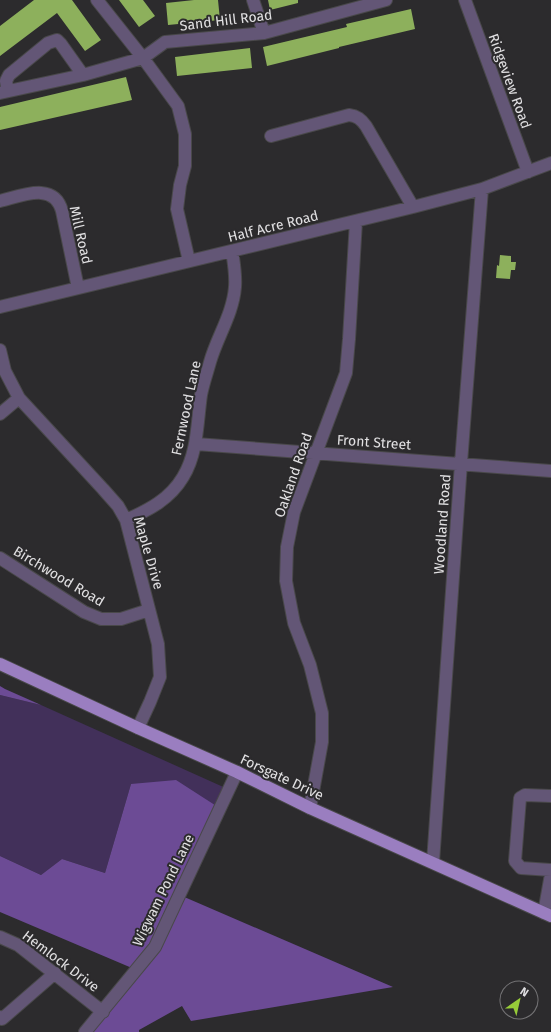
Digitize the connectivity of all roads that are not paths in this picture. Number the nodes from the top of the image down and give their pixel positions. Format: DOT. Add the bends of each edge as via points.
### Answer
graph roads {
  1 [pos="98,0"];
  2 [pos="253,0"];
  3 [pos="386,0"];
  4 [pos="465,0"];
  5 [pos="366,2"];
  6 [pos="264,33"];
  7 [pos="143,58"];
  8 [pos="83,74"];
  9 [pos="4,92"];
  10 [pos="271,136"];
  11 [pos="551,163"];
  12 [pos="528,172"];
  13 [pos="482,189"];
  14 [pos="0,201"];
  15 [pos="413,207"];
  16 [pos="356,221"];
  17 [pos="232,251"];
  18 [pos="188,261"];
  19 [pos="78,288"];
  20 [pos="0,307"];
  21 [pos="0,350"];
  22 [pos="19,398"];
  23 [pos="0,414"];
  24 [pos="196,444"];
  25 [pos="315,452"];
  26 [pos="461,463"];
  27 [pos="551,471"];
  28 [pos="126,520"];
  29 [pos="0,558"];
  30 [pos="149,610"];
  31 [pos="0,664"];
  32 [pos="138,728"];
  33 [pos="237,772"];
  34 [pos="551,796"];
  35 [pos="310,808"];
  36 [pos="434,862"];
  37 [pos="551,870"];
  38 [pos="551,874"];
  39 [pos="548,914"];
  40 [pos="0,937"];
  41 [pos="55,974"];
  42 [pos="103,1012"];
  43 [pos="0,1017"];
  44 [pos="85,1032"];
  1 -- 7 [label="street"];
  2 -- 6 [label="street"];
  3 -- 5 [label="street, Sand Hill Road"];
  4 -- 12 [label="street, Ridgeview Road"];
  5 -- 6 [label="street, Sand Hill Road"];
  6 -- 7 [label="street, Sand Hill Road" via="165,42"];
  7 -- 8 [label="street"];
  7 -- 18 [label="street" via="178,106 185,134 185,166 177,209"];
  8 -- 9 [label="street"];
  8 -- 9 [label="street" via="61,44 57,40 52,41 9,75"];
  10 -- 15 [label="street" via="348,115 356,116 366,126"];
  11 -- 12 [label="street, Half Acre Road"];
  12 -- 13 [label="street, Half Acre Road"];
  13 -- 15 [label="street, Half Acre Road"];
  13 -- 26 [label="street, Woodland Road"];
  14 -- 19 [label="street, Mill Road" via="43,192 58,201"];
  15 -- 16 [label="street, Half Acre Road"];
  16 -- 17 [label="street, Half Acre Road"];
  16 -- 25 [label="street, Oakland Road" via="346,374"];
  17 -- 18 [label="street, Half Acre Road"];
  17 -- 24 [label="street, Fernwood Lane" via="235,288 231,307 210,360 202,394"];
  18 -- 19 [label="street, Half Acre Road"];
  19 -- 20 [label="street, Half Acre Road"];
  21 -- 22 [label="street, Maple Drive" via="5,371"];
  22 -- 23 [label="street"];
  22 -- 28 [label="street, Maple Drive" via="118,506"];
  24 -- 25 [label="street, Front Street"];
  24 -- 28 [label="street, Fernwood Lane" via="190,463 172,493 156,506"];
  25 -- 26 [label="street, Front Street"];
  25 -- 35 [label="street, Oakland Road" via="294,512 287,547 286,581 294,623 310,666 322,713 322,742"];
  26 -- 27 [label="street, Front Street"];
  26 -- 36 [label="street, Woodland Road"];
  28 -- 30 [label="street, Maple Drive"];
  29 -- 30 [label="street, Birchwood Road" via="84,612 101,619 121,618"];
  30 -- 32 [label="street, Maple Drive" via="158,644 160,677"];
  31 -- 32 [label="main road, Forsgate Drive"];
  32 -- 33 [label="main road, Forsgate Drive"];
  33 -- 35 [label="main road, Forsgate Drive"];
  33 -- 42 [label="street, Wigwam Pond Lane" via="155,946"];
  34 -- 37 [label="street" via="525,795 520,798 515,861 521,868"];
  35 -- 36 [label="main road, Forsgate Drive"];
  36 -- 39 [label="main road, Forsgate Drive"];
  38 -- 39 [label="street"];
  40 -- 41 [label="street, Hemlock Drive" via="18,945"];
  41 -- 42 [label="street, Hemlock Drive"];
  41 -- 43 [label="street" via="2,1019"];
  42 -- 44 [label="street, Wigwam Pond Lane"];
}
